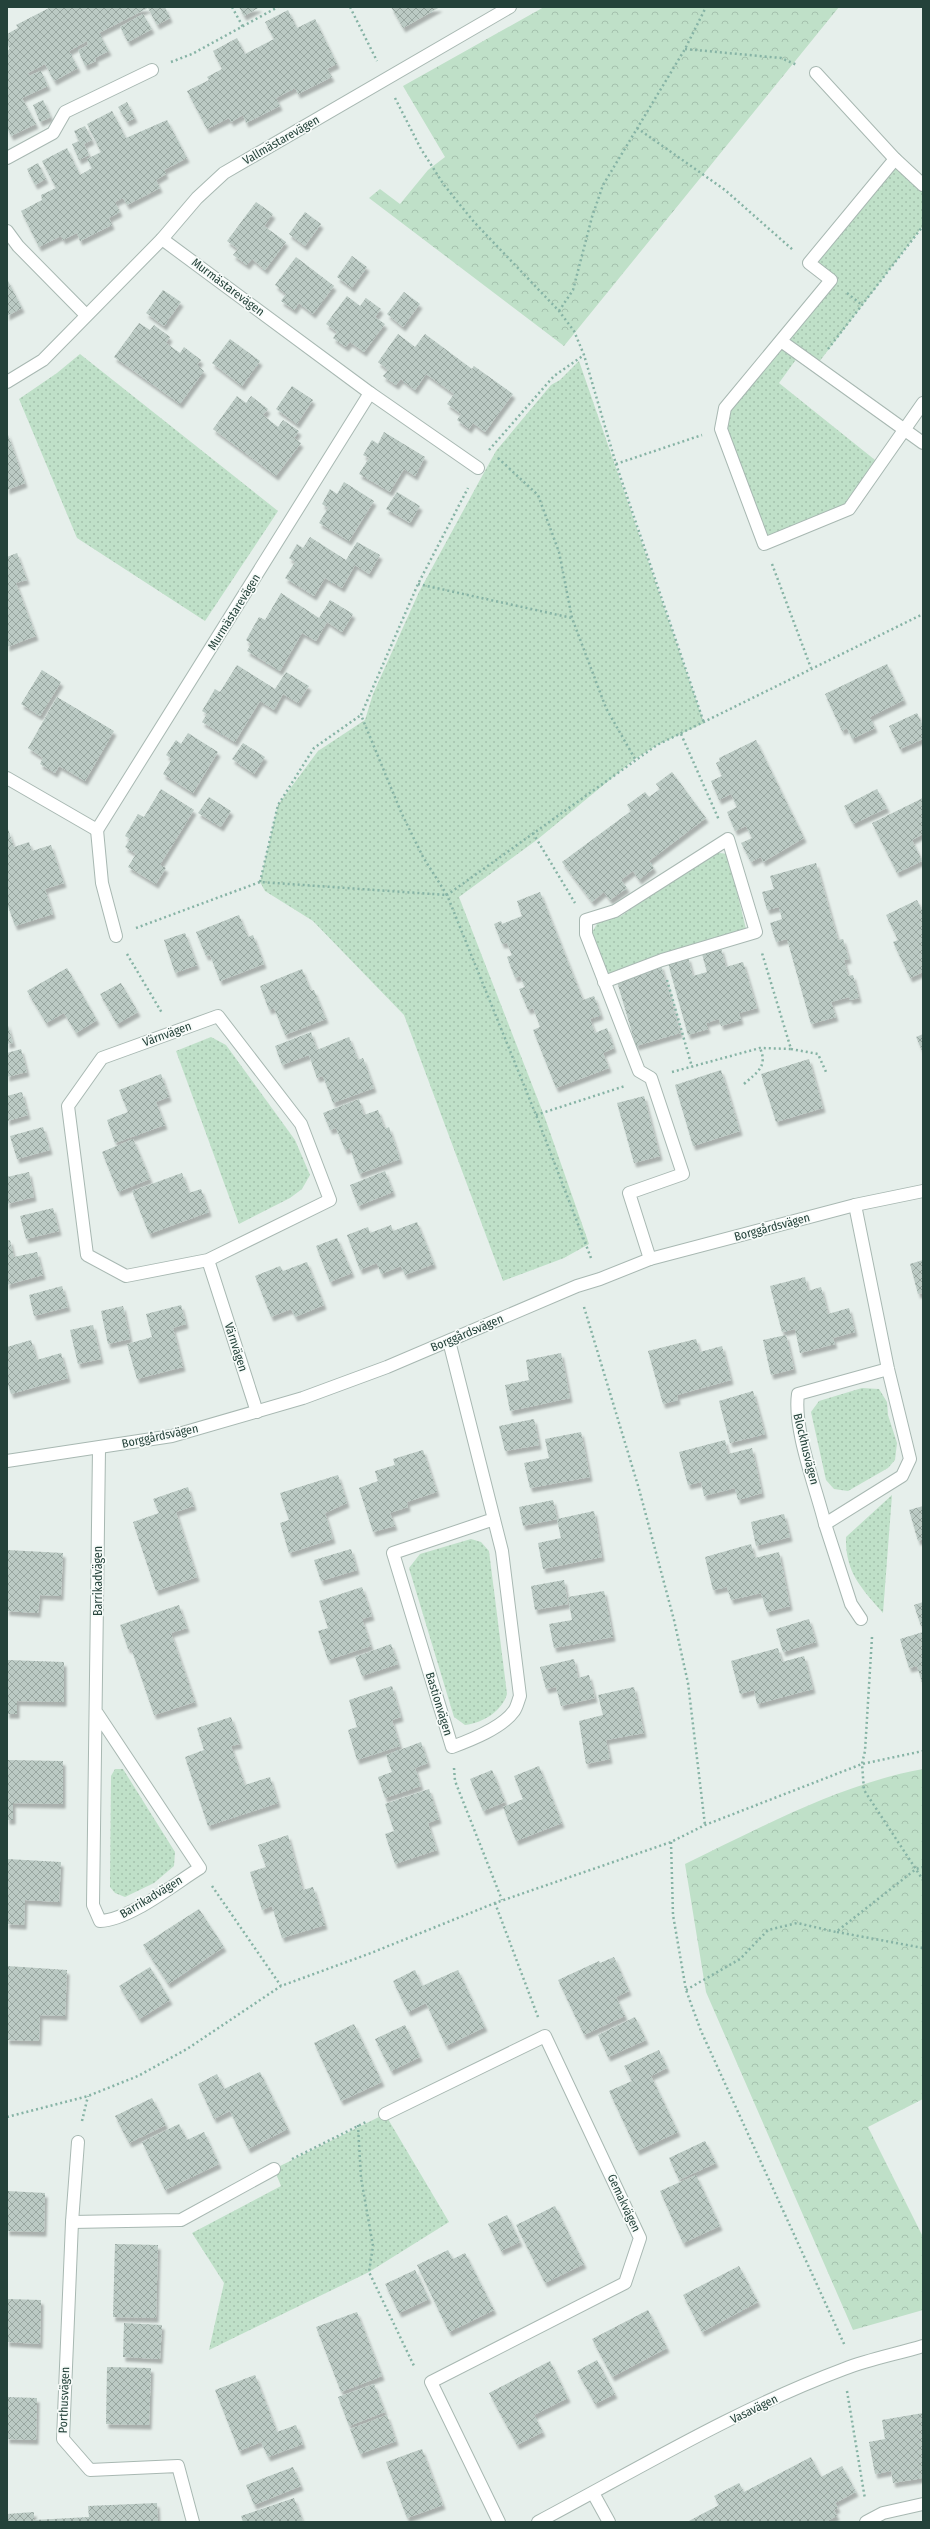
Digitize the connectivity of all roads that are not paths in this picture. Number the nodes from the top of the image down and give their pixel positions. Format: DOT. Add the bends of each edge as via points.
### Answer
graph roads {
  1 [pos="510,7"];
  2 [pos="152,70"];
  3 [pos="816,73"];
  4 [pos="7,158"];
  5 [pos="895,159"];
  6 [pos="923,184"];
  7 [pos="7,231"];
  8 [pos="162,239"];
  9 [pos="86,315"];
  10 [pos="781,341"];
  11 [pos="7,382"];
  12 [pos="370,393"];
  13 [pos="923,403"];
  14 [pos="904,430"];
  15 [pos="923,443"];
  16 [pos="478,468"];
  17 [pos="7,778"];
  18 [pos="98,830"];
  19 [pos="116,936"];
  20 [pos="604,982"];
  21 [pos="923,1191"];
  22 [pos="855,1205"];
  23 [pos="650,1259"];
  24 [pos="208,1260"];
  25 [pos="449,1341"];
  26 [pos="888,1369"];
  27 [pos="257,1412"];
  28 [pos="99,1448"];
  29 [pos="7,1461"];
  30 [pos="494,1519"];
  31 [pos="825,1524"];
  32 [pos="861,1619"];
  33 [pos="97,1713"];
  34 [pos="385,2114"];
  35 [pos="78,2142"];
  36 [pos="274,2169"];
  37 [pos="72,2222"];
  38 [pos="923,2346"];
  39 [pos="594,2493"];
  40 [pos="923,2504"];
  41 [pos="867,2521"];
  42 [pos="193,2522"];
  43 [pos="499,2522"];
  44 [pos="538,2522"];
  45 [pos="609,2522"];
  1 -- 8 [label="street, Vallmästarevägen" via="224,174 197,198"];
  2 -- 4 [label="street" via="65,112 53,133"];
  3 -- 5 [label="street"];
  5 -- 6 [label="street"];
  5 -- 10 [label="street" via="809,263 831,280"];
  7 -- 9 [label="street" via="18,246"];
  8 -- 9 [label="street, Vallmästarevägen"];
  8 -- 12 [label="street, Murmästarevägen"];
  9 -- 11 [label="street, Vallmästarevägen" via="43,360"];
  10 -- 14 [label="street"];
  10 -- 14 [label="street" via="725,408 721,429 764,544 849,510"];
  12 -- 16 [label="street, Murmästarevägen"];
  12 -- 18 [label="street, Murmästarevägen"];
  13 -- 14 [label="street"];
  14 -- 15 [label="street"];
  17 -- 18 [label="street"];
  18 -- 19 [label="street" via="102,883"];
  20 -- 20 [label="street" via="586,934 586,920 615,911 728,839 756,932 662,960"];
  20 -- 23 [label="street" via="640,1071 651,1078 683,1174 629,1193"];
  21 -- 22 [label="street, Borggårdsvägen"];
  22 -- 23 [label="street, Borggårdsvägen"];
  22 -- 26 [label="street"];
  23 -- 25 [label="street, Borggårdsvägen" via="576,1286"];
  24 -- 24 [label="street, Värnvägen" via="126,1276 87,1256 68,1106 102,1058 218,1016 301,1124 330,1200"];
  24 -- 27 [label="street, Värnvägen"];
  25 -- 27 [label="street, Borggårdsvägen" via="310,1396"];
  25 -- 30 [label="street, Bastionvägen"];
  26 -- 31 [label="street" via="910,1459 907,1468 902,1476"];
  26 -- 31 [label="street, Blockhusvägen" via="798,1394 796,1408 799,1425"];
  27 -- 28 [label="street, Borggårdsvägen" via="172,1436"];
  28 -- 29 [label="street, Borggårdsvägen"];
  28 -- 33 [label="street, Barrikadvägen"];
  30 -- 30 [label="street, Bastionvägen" via="502,1551 520,1696 514,1711 478,1738 452,1747 393,1553"];
  31 -- 32 [label="street, Blockhusvägen" via="851,1604"];
  33 -- 33 [label="street, Barrikadvägen" via="93,1905 100,1921 118,1917 200,1868"];
  34 -- 43 [label="street, Gemakvägen" via="546,2036 640,2238 624,2283 431,2382"];
  35 -- 37 [label="street, Porthusvägen"];
  36 -- 37 [label="street" via="181,2220"];
  37 -- 42 [label="street, Porthusvägen" via="63,2439 90,2470 178,2466"];
  38 -- 39 [label="street, Vasavägen" via="849,2367 789,2392 682,2444"];
  39 -- 44 [label="street, Vasavägen"];
  39 -- 45 [label="street"];
  40 -- 41 [label="street" via="883,2513"];
}
